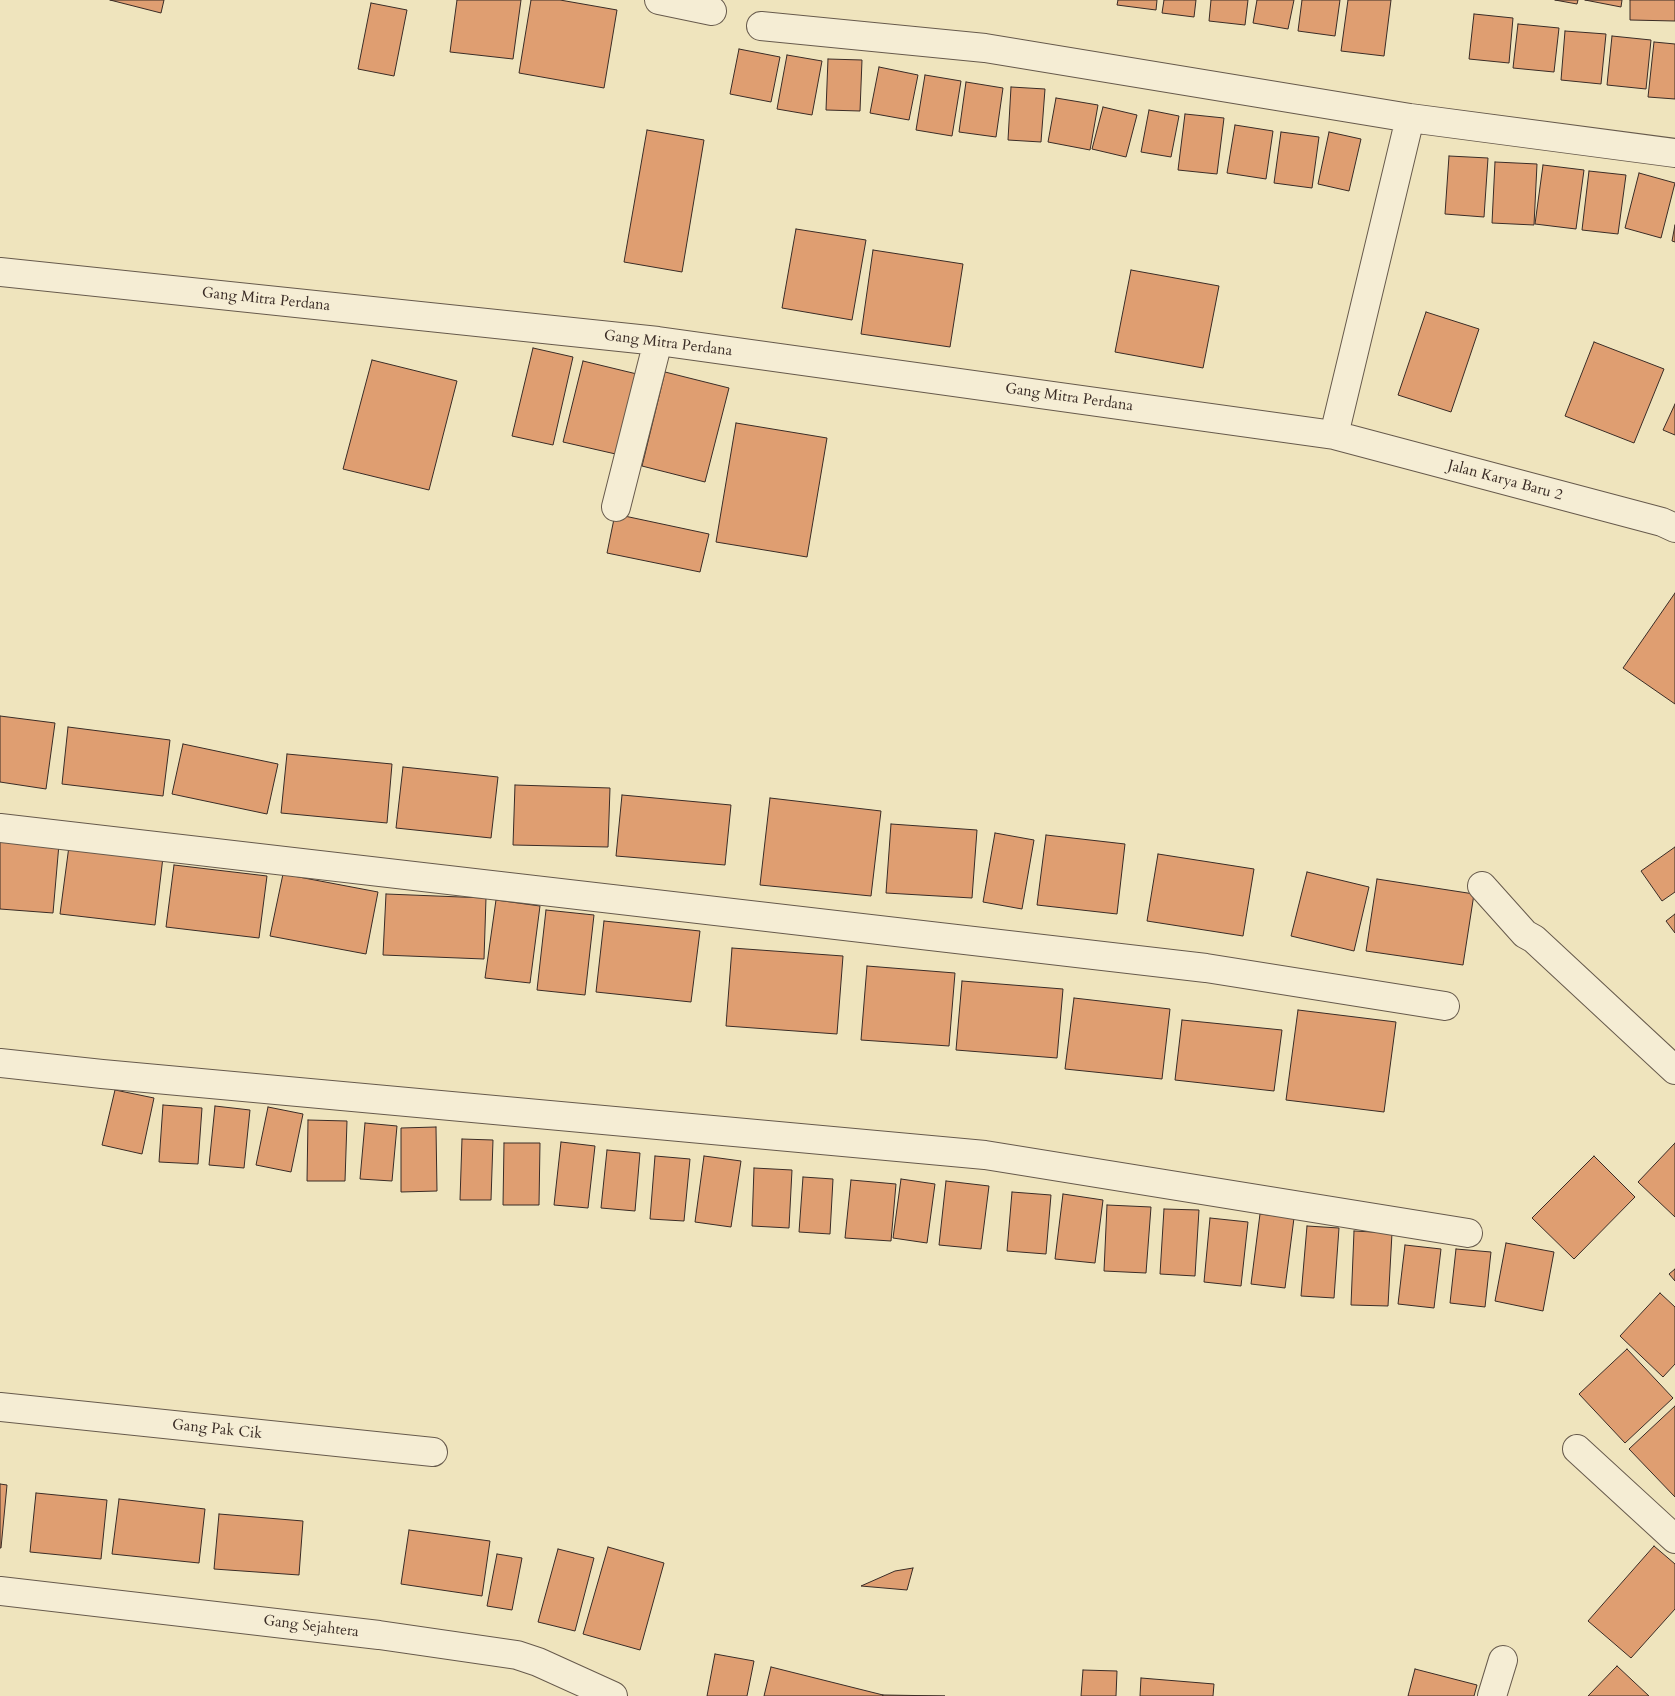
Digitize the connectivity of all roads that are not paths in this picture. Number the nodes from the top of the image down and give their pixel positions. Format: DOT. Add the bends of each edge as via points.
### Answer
graph roads {
  1 [pos="659,0"];
  2 [pos="712,11"];
  3 [pos="761,26"];
  4 [pos="1410,118"];
  5 [pos="1675,153"];
  6 [pos="0,272"];
  7 [pos="658,341"];
  8 [pos="1334,435"];
  9 [pos="616,507"];
  10 [pos="1675,528"];
  11 [pos="0,828"];
  12 [pos="1482,886"];
  13 [pos="1444,1006"];
  14 [pos="0,1063"];
  15 [pos="1668,1064"];
  16 [pos="1468,1233"];
  17 [pos="0,1408"];
  18 [pos="1577,1449"];
  19 [pos="433,1452"];
  20 [pos="1675,1539"];
  21 [pos="0,1591"];
  22 [pos="1503,1660"];
  23 [pos="613,1696"];
  24 [pos="1492,1696"];
  1 -- 2 [label="street"];
  3 -- 4 [label="street" via="985,48"];
  4 -- 5 [label="street"];
  4 -- 8 [label="street"];
  6 -- 7 [label="street, Gang Mitra Perdana"];
  7 -- 8 [label="street, Gang Mitra Perdana"];
  7 -- 9 [label="street"];
  8 -- 10 [label="street, Jalan Karya Baru 2"];
  11 -- 13 [label="street" via="1206,968"];
  12 -- 15 [label="street" via="1525,934"];
  14 -- 16 [label="street" via="985,1155"];
  17 -- 19 [label="street, Gang Pak Cik"];
  18 -- 20 [label="street"];
  21 -- 23 [label="street, Gang Sejahtera" via="379,1635 518,1655"];
  22 -- 24 [label="street"];
}
